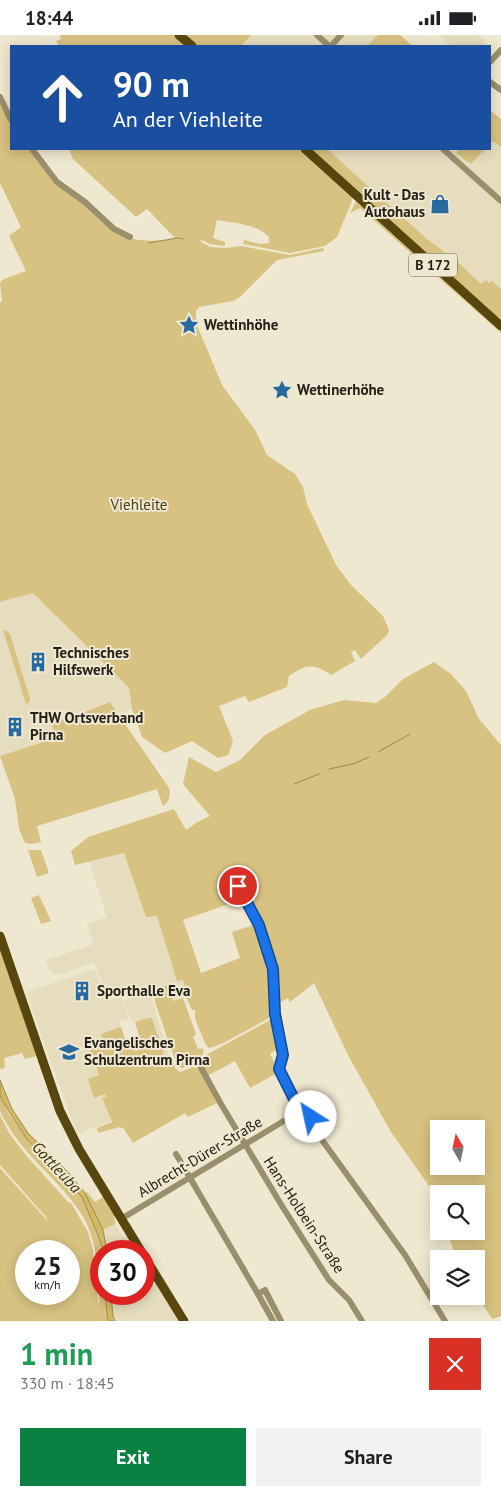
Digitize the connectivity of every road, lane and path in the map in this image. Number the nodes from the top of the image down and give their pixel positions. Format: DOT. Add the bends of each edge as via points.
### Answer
graph roads {
  1 [pos="179,35"];
  2 [pos="317,35"];
  3 [pos="341,35"];
  4 [pos="191,45"];
  5 [pos="329,45"];
  6 [pos="331,45"];
  7 [pos="501,50"];
  8 [pos="491,61"];
  9 [pos="0,97"];
  10 [pos="10,118"];
  11 [pos="33,150"];
  12 [pos="306,150"];
  13 [pos="444,150"];
  14 [pos="501,201"];
  15 [pos="130,237"];
  16 [pos="501,326"];
  17 [pos="238,886"];
  18 [pos="0,936"];
  19 [pos="199,1064"];
  20 [pos="294,1099"];
  21 [pos="292,1117"];
  22 [pos="309,1122"];
  23 [pos="245,1145"];
  24 [pos="176,1154"];
  25 [pos="190,1177"];
  26 [pos="121,1219"];
  27 [pos="134,1240"];
  28 [pos="155,1274"];
  29 [pos="258,1294"];
  30 [pos="184,1321"];
  31 [pos="273,1321"];
  32 [pos="281,1321"];
  33 [pos="362,1321"];
  34 [pos="444,1321"];
  1 -- 4 [label="main road"];
  2 -- 5 [label="street"];
  3 -- 6 [label="street"];
  7 -- 8 [label="street"];
  9 -- 10 [label="street"];
  11 -- 15 [label="street" via="57,182 86,201 114,229"];
  12 -- 16 [label="main road, B 172"];
  13 -- 14 [label="street"];
  17 -- 20 [label="street" via="259,925 273,969 275,1014 283,1055 279,1069"];
  18 -- 26 [label="main road" via="60,1111"];
  19 -- 23 [label="street, Hans-Holbein-Straße"];
  20 -- 21 [label="street" via="290,1106"];
  20 -- 22 [label="street" via="304,1100 309,1106 312,1113"];
  21 -- 22 [label="street" via="301,1124"];
  21 -- 23 [label="street, Albrecht-Dürer-Straße"];
  22 -- 34 [label="street" via="406,1255"];
  23 -- 25 [label="street, Albrecht-Dürer-Straße"];
  23 -- 33 [label="street, Hans-Holbein-Straße" via="329,1280 349,1300"];
  24 -- 25 [label="street"];
  25 -- 26 [label="street, Albrecht-Dürer-Straße"];
  25 -- 29 [label="street"];
  26 -- 27 [label="main road"];
  28 -- 30 [label="main road"];
  29 -- 31 [label="street"];
  29 -- 32 [label="street" via="265,1290"];
}
